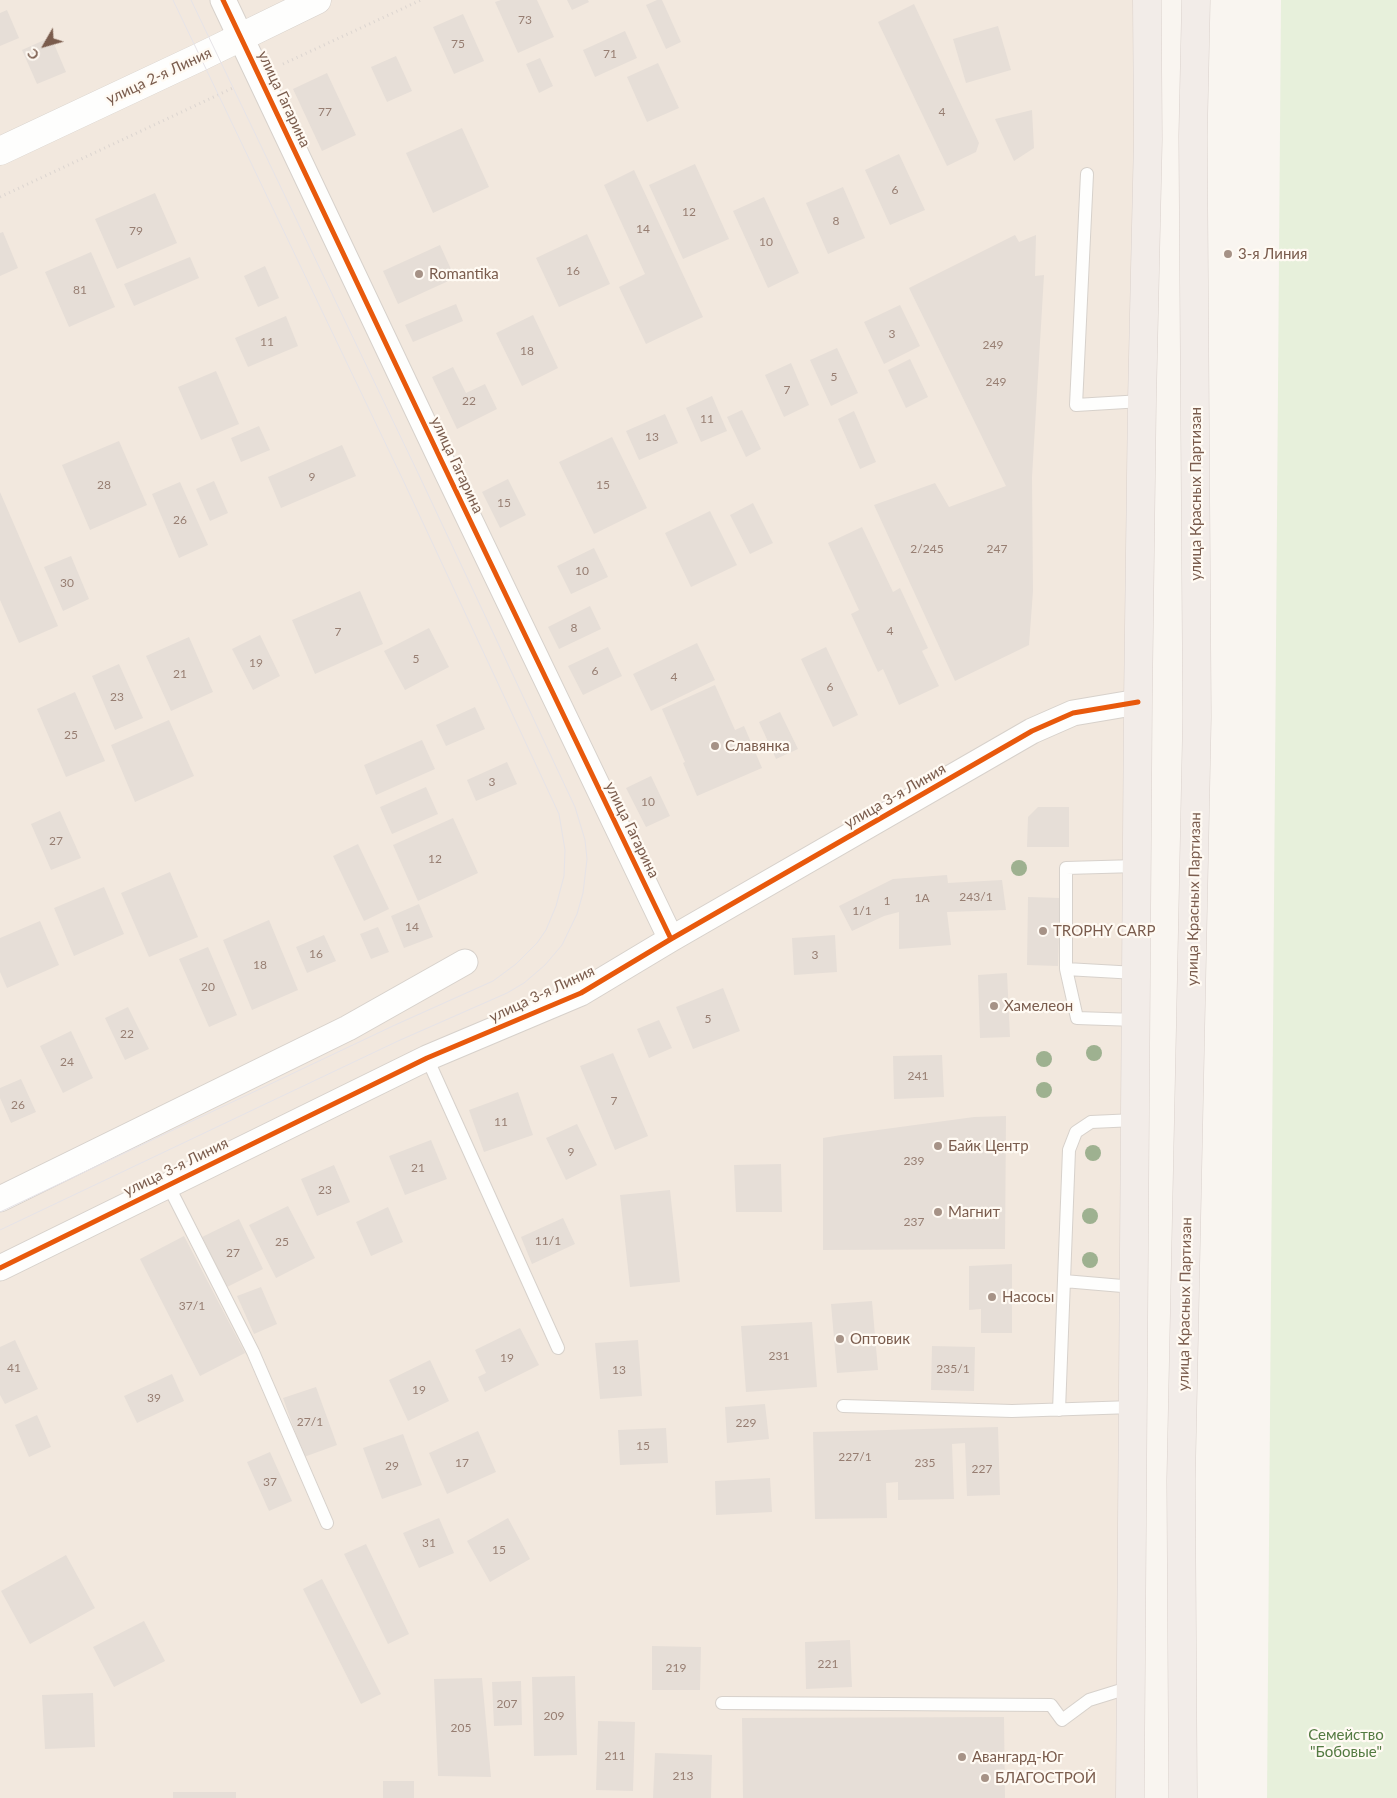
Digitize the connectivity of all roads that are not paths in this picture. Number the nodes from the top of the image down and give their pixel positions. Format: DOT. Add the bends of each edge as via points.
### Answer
graph roads {
  1 [pos="223,0"];
  2 [pos="317,0"];
  3 [pos="1148,0"];
  4 [pos="1196,0"];
  5 [pos="240,37"];
  6 [pos="0,151"];
  7 [pos="1087,174"];
  8 [pos="1142,401"];
  9 [pos="1138,702"];
  10 [pos="1137,866"];
  11 [pos="671,939"];
  12 [pos="465,962"];
  13 [pos="1066,969"];
  14 [pos="1136,973"];
  15 [pos="1136,1020"];
  16 [pos="427,1058"];
  17 [pos="1135,1120"];
  18 [pos="168,1185"];
  19 [pos="0,1199"];
  20 [pos="0,1268"];
  21 [pos="1064,1281"];
  22 [pos="1134,1286"];
  23 [pos="558,1348"];
  24 [pos="843,1406"];
  25 [pos="1133,1407"];
  26 [pos="1059,1410"];
  27 [pos="326,1523"];
  28 [pos="1131,1687"];
  29 [pos="722,1703"];
  30 [pos="1130,1798"];
  31 [pos="1183,1798"];
  1 -- 5 [label="street, улица Гагарина"];
  2 -- 5 [label="street, улица 2-я Линия"];
  3 -- 8 [label="highway"];
  4 -- 31 [label="highway, улица Красных Партизан" via="1193,146 1197,717 1181,1480"];
  5 -- 6 [label="street, улица 2-я Линия"];
  5 -- 11 [label="street, улица Гагарина"];
  7 -- 8 [label="lane" via="1076,405"];
  8 -- 9 [label="highway"];
  9 -- 10 [label="highway"];
  9 -- 11 [label="street, улица 3-я Линия" via="1073,713 1032,731"];
  10 -- 13 [label="lane" via="1066,868"];
  10 -- 14 [label="highway"];
  11 -- 16 [label="street, улица 3-я Линия" via="581,993"];
  12 -- 19 [label="street" via="348,1028"];
  13 -- 14 [label="lane"];
  13 -- 15 [label="lane" via="1077,1018"];
  14 -- 15 [label="highway"];
  15 -- 17 [label="highway"];
  16 -- 18 [label="street, улица 3-я Линия"];
  16 -- 23 [label="lane"];
  17 -- 21 [label="lane" via="1091,1122 1076,1132 1069,1150"];
  17 -- 22 [label="highway"];
  18 -- 20 [label="street, улица 3-я Линия"];
  18 -- 27 [label="lane" via="253,1352"];
  21 -- 22 [label="lane"];
  21 -- 26 [label="lane"];
  22 -- 25 [label="highway"];
  24 -- 26 [label="lane"];
  25 -- 26 [label="lane"];
  25 -- 28 [label="highway"];
  28 -- 29 [label="lane" via="1089,1700 1062,1720 1051,1705"];
  28 -- 30 [label="highway"];
}
